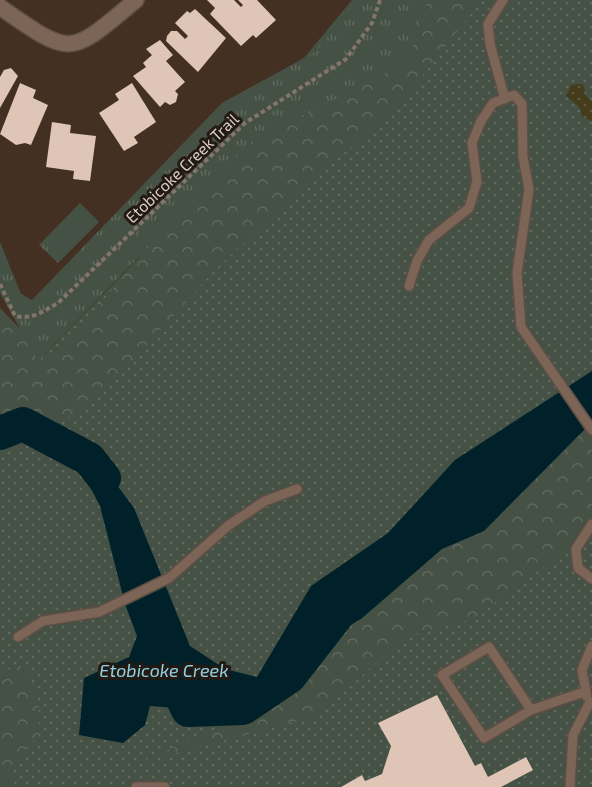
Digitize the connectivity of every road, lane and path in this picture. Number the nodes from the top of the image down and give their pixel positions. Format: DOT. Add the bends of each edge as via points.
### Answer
graph roads {
  1 [pos="136,0"];
  2 [pos="380,0"];
  3 [pos="503,0"];
  4 [pos="0,7"];
  5 [pos="505,99"];
  6 [pos="0,284"];
  7 [pos="409,286"];
  8 [pos="592,430"];
  9 [pos="297,489"];
  10 [pos="592,524"];
  11 [pos="592,579"];
  12 [pos="18,637"];
  13 [pos="592,646"];
  14 [pos="584,692"];
  15 [pos="591,703"];
  16 [pos="531,710"];
  17 [pos="136,787"];
  18 [pos="165,787"];
  19 [pos="570,787"];
  1 -- 4 [label="street" via="90,39 70,46 40,35"];
  2 -- 6 [label="path, Etobicoke Creek Trail" via="372,23 346,59 245,123 58,303 34,316 15,316"];
  3 -- 5 [label="lane" via="488,24"];
  5 -- 7 [label="lane" via="493,103 471,143 477,182 469,208 429,240"];
  5 -- 8 [label="lane" via="514,95 522,104 523,157 530,189 517,273 521,327"];
  9 -- 12 [label="lane" via="265,501 229,525 170,578 99,612 43,621"];
  10 -- 11 [label="lane" via="576,549 578,568"];
  13 -- 14 [label="lane" via="582,670"];
  14 -- 15 [label="lane"];
  14 -- 16 [label="lane"];
  15 -- 19 [label="lane" via="573,735"];
  16 -- 16 [label="lane" via="484,738 442,675 489,647"];
  17 -- 18 [label="lane"];
}
